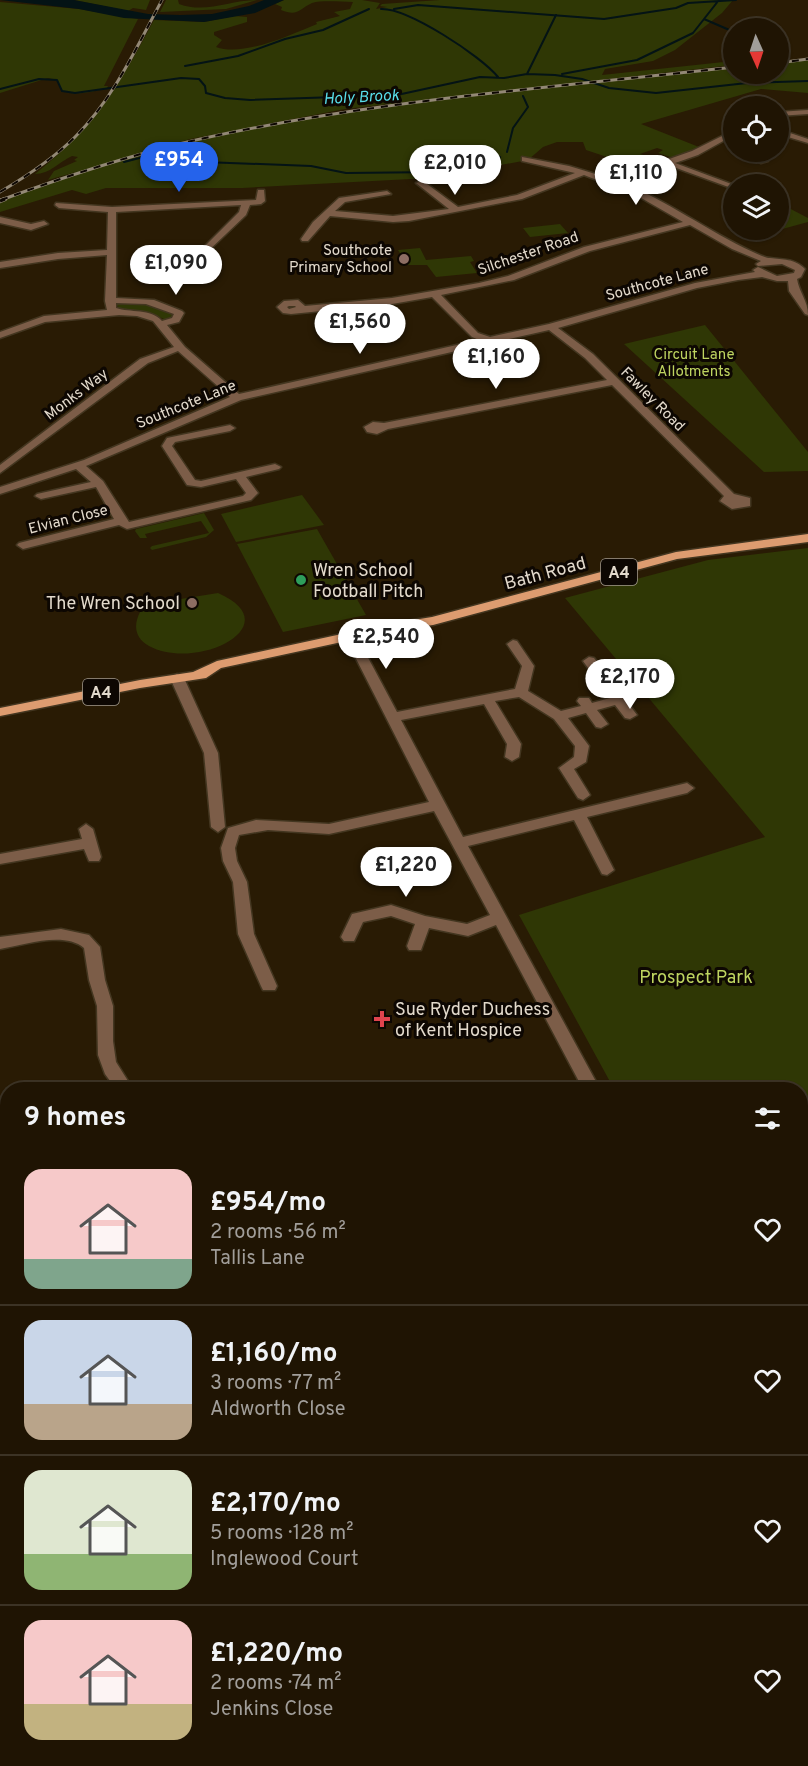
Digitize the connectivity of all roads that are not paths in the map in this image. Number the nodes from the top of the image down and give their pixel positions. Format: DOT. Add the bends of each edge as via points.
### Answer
graph roads {
  1 [pos="808,112"];
  2 [pos="789,113"];
  3 [pos="789,135"];
  4 [pos="723,139"];
  5 [pos="806,141"];
  6 [pos="714,144"];
  7 [pos="723,147"];
  8 [pos="546,152"];
  9 [pos="669,163"];
  10 [pos="582,173"];
  11 [pos="425,182"];
  12 [pos="612,182"];
  13 [pos="723,184"];
  14 [pos="261,192"];
  15 [pos="387,194"];
  16 [pos="246,203"];
  17 [pos="59,205"];
  18 [pos="455,209"];
  19 [pos="112,210"];
  20 [pos="328,213"];
  21 [pos="0,220"];
  22 [pos="692,222"];
  23 [pos="44,224"];
  24 [pos="305,239"];
  25 [pos="205,251"];
  26 [pos="112,252"];
  27 [pos="0,265"];
  28 [pos="802,265"];
  29 [pos="763,267"];
  30 [pos="792,278"];
  31 [pos="778,279"];
  32 [pos="794,291"];
  33 [pos="435,295"];
  34 [pos="110,301"];
  35 [pos="301,309"];
  36 [pos="119,312"];
  37 [pos="808,312"];
  38 [pos="161,324"];
  39 [pos="551,327"];
  40 [pos="0,335"];
  41 [pos="490,341"];
  42 [pos="174,350"];
  43 [pos="615,381"];
  44 [pos="237,398"];
  45 [pos="382,427"];
  46 [pos="230,428"];
  47 [pos="79,466"];
  48 [pos="275,467"];
  49 [pos="0,470"];
  50 [pos="239,475"];
  51 [pos="99,483"];
  52 [pos="0,491"];
  53 [pos="41,496"];
  54 [pos="731,497"];
  55 [pos="124,524"];
  56 [pos="808,538"];
  57 [pos="23,545"];
  58 [pos="354,642"];
  59 [pos="513,644"];
  60 [pos="589,661"];
  61 [pos="177,678"];
  62 [pos="521,692"];
  63 [pos="487,698"];
  64 [pos="618,700"];
  65 [pos="587,704"];
  66 [pos="0,712"];
  67 [pos="630,715"];
  68 [pos="559,716"];
  69 [pos="394,717"];
  70 [pos="602,724"];
  71 [pos="512,757"];
  72 [pos="687,788"];
  73 [pos="583,795"];
  74 [pos="438,805"];
  75 [pos="578,814"];
  76 [pos="218,827"];
  77 [pos="461,843"];
  78 [pos="94,857"];
  79 [pos="0,859"];
  80 [pos="607,870"];
  81 [pos="499,918"];
  82 [pos="424,921"];
  83 [pos="349,937"];
  84 [pos="0,943"];
  85 [pos="415,946"];
  86 [pos="269,986"];
  87 [pos="121,1082"];
  88 [pos="588,1082"];
  1 -- 2 [label="street"];
  3 -- 5 [label="street"];
  4 -- 6 [label="street"];
  6 -- 7 [label="street"];
  6 -- 9 [label="street"];
  8 -- 10 [label="street" via="526,160"];
  9 -- 12 [label="street"];
  9 -- 13 [label="street"];
  10 -- 12 [label="street"];
  10 -- 18 [label="street" via="529,194"];
  11 -- 18 [label="street" via="420,183"];
  12 -- 22 [label="street"];
  14 -- 16 [label="street" via="262,199"];
  15 -- 20 [label="street" via="347,198"];
  16 -- 19 [label="street"];
  16 -- 25 [label="street" via="243,213"];
  17 -- 19 [label="street"];
  18 -- 20 [label="street" via="393,219"];
  19 -- 26 [label="street"];
  20 -- 24 [label="street"];
  21 -- 23 [label="street" via="31,226"];
  22 -- 29 [label="street" via="744,251"];
  22 -- 33 [label="street, Silchester Road" via="587,249 511,278"];
  26 -- 27 [label="street"];
  26 -- 34 [label="street"];
  28 -- 29 [label="street"];
  28 -- 30 [label="street"];
  29 -- 31 [label="street"];
  29 -- 39 [label="street, Southcote Lane"];
  30 -- 31 [label="street"];
  30 -- 32 [label="street"];
  31 -- 32 [label="street"];
  32 -- 37 [label="street"];
  33 -- 35 [label="street, Silchester Road"];
  33 -- 41 [label="street" via="475,335"];
  34 -- 36 [label="street" via="111,309"];
  34 -- 38 [label="street" via="137,299 162,304 179,314 176,320"];
  36 -- 38 [label="street" via="138,313"];
  36 -- 40 [label="street" via="44,319"];
  38 -- 44 [label="street" via="182,349"];
  39 -- 41 [label="street, Southcote Lane"];
  39 -- 43 [label="street, Fawley Road"];
  41 -- 44 [label="street, Southcote Lane"];
  42 -- 49 [label="street, Monks Way" via="144,361"];
  43 -- 45 [label="street"];
  43 -- 54 [label="street, Fawley Road"];
  44 -- 47 [label="street, Southcote Lane"];
  46 -- 50 [label="street" via="171,440 167,446 191,483"];
  47 -- 51 [label="street"];
  47 -- 52 [label="street, Southcote Lane"];
  48 -- 50 [label="street"];
  50 -- 55 [label="street, Elvian Close" via="252,492 247,498"];
  51 -- 53 [label="street"];
  51 -- 55 [label="street"];
  55 -- 57 [label="street, Elvian Close"];
  56 -- 58 [label="main road, Bath Road / A4" via="676,556 433,621 388,638"];
  58 -- 61 [label="main road, Bath Road / A4" via="235,672"];
  58 -- 69 [label="street"];
  59 -- 62 [label="street" via="528,666"];
  60 -- 64 [label="street"];
  61 -- 66 [label="main road, Bath Road / A4"];
  61 -- 76 [label="street" via="220,777"];
  62 -- 63 [label="street"];
  62 -- 68 [label="street"];
  63 -- 69 [label="street"];
  63 -- 71 [label="street" via="514,744"];
  64 -- 65 [label="street"];
  64 -- 67 [label="street"];
  65 -- 68 [label="street"];
  65 -- 70 [label="street"];
  68 -- 73 [label="street" via="582,746 581,759 566,768"];
  69 -- 74 [label="street"];
  72 -- 75 [label="street"];
  74 -- 77 [label="street"];
  74 -- 86 [label="street" via="328,829 273,825 246,826 233,832 228,848 240,882 246,934"];
  75 -- 77 [label="street"];
  75 -- 80 [label="street"];
  77 -- 81 [label="street"];
  78 -- 79 [label="street" via="87,836"];
  81 -- 82 [label="street" via="468,930"];
  81 -- 88 [label="street"];
  82 -- 83 [label="street" via="392,910 357,918"];
  82 -- 85 [label="street"];
  84 -- 87 [label="street" via="62,934 75,935 91,945 105,1004 107,1061"];
}
